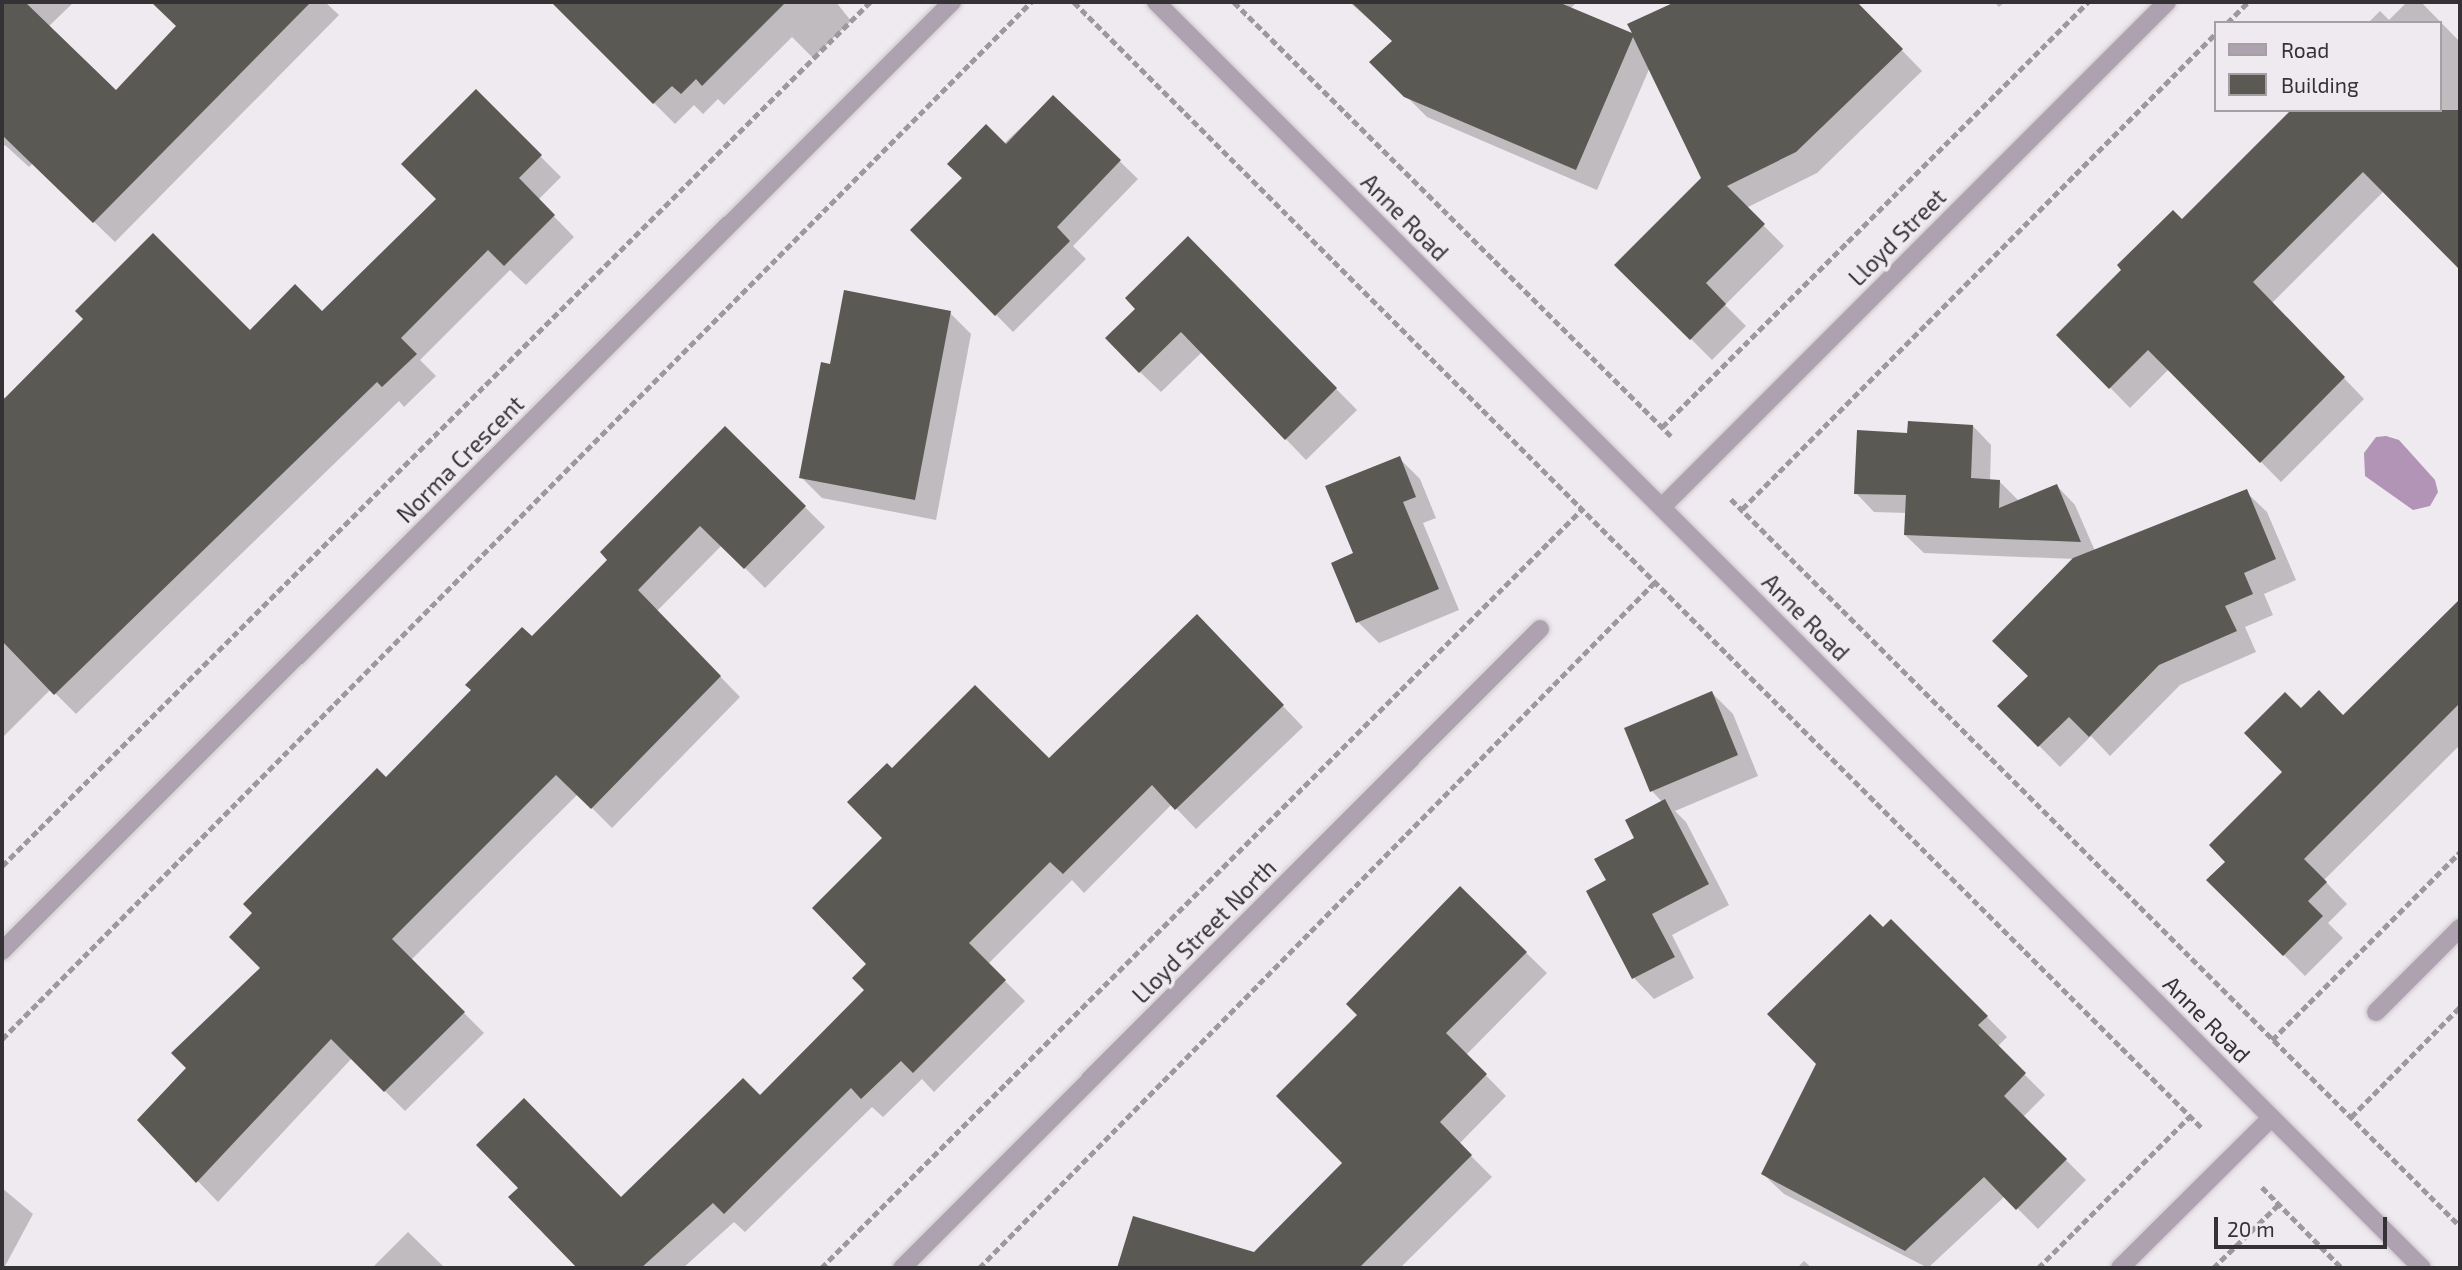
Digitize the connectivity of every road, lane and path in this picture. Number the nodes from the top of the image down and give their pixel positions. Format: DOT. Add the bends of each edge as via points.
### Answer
graph roads {
  1 [pos="870,2"];
  2 [pos="952,2"];
  3 [pos="1031,2"];
  4 [pos="1074,2"];
  5 [pos="1156,2"];
  6 [pos="1234,2"];
  7 [pos="2088,2"];
  8 [pos="2167,2"];
  9 [pos="2248,2"];
  10 [pos="2229,21"];
  11 [pos="2214,35"];
  12 [pos="1662,426"];
  13 [pos="1671,436"];
  14 [pos="1731,499"];
  15 [pos="1662,507"];
  16 [pos="1583,508"];
  17 [pos="1742,509"];
  18 [pos="1656,581"];
  19 [pos="1540,629"];
  20 [pos="2460,852"];
  21 [pos="2,866"];
  22 [pos="2460,928"];
  23 [pos="2,951"];
  24 [pos="2460,1007"];
  25 [pos="2376,1012"];
  26 [pos="2,1040"];
  27 [pos="2272,1040"];
  28 [pos="2190,1116"];
  29 [pos="2351,1117"];
  30 [pos="2271,1118"];
  31 [pos="2202,1128"];
  32 [pos="2262,1187"];
  33 [pos="2279,1204"];
  34 [pos="2460,1226"];
  35 [pos="821,1268"];
  36 [pos="902,1268"];
  37 [pos="979,1268"];
  38 [pos="2038,1268"];
  39 [pos="2120,1268"];
  40 [pos="2213,1268"];
  41 [pos="2342,1268"];
  42 [pos="2422,1268"];
  1 -- 21 [label="path"];
  2 -- 23 [label="street, Norma Crescent"];
  3 -- 26 [label="path"];
  4 -- 16 [label="path"];
  5 -- 15 [label="street, Anne Road"];
  6 -- 12 [label="path"];
  7 -- 12 [label="path"];
  8 -- 15 [label="street, Lloyd Street"];
  9 -- 10 [label="path"];
  11 -- 17 [label="path"];
  12 -- 13 [label="path"];
  14 -- 17 [label="path"];
  15 -- 30 [label="street, Anne Road"];
  16 -- 18 [label="path"];
  16 -- 35 [label="path"];
  17 -- 27 [label="path"];
  18 -- 28 [label="path"];
  18 -- 37 [label="path"];
  19 -- 36 [label="street, Lloyd Street North"];
  20 -- 27 [label="path"];
  22 -- 25 [label="street"];
  24 -- 29 [label="path"];
  27 -- 29 [label="path"];
  28 -- 31 [label="path"];
  28 -- 38 [label="path"];
  29 -- 34 [label="path"];
  30 -- 39 [label="street"];
  30 -- 42 [label="street, Anne Road"];
  32 -- 33 [label="path"];
  33 -- 40 [label="path"];
  33 -- 41 [label="path"];
}
